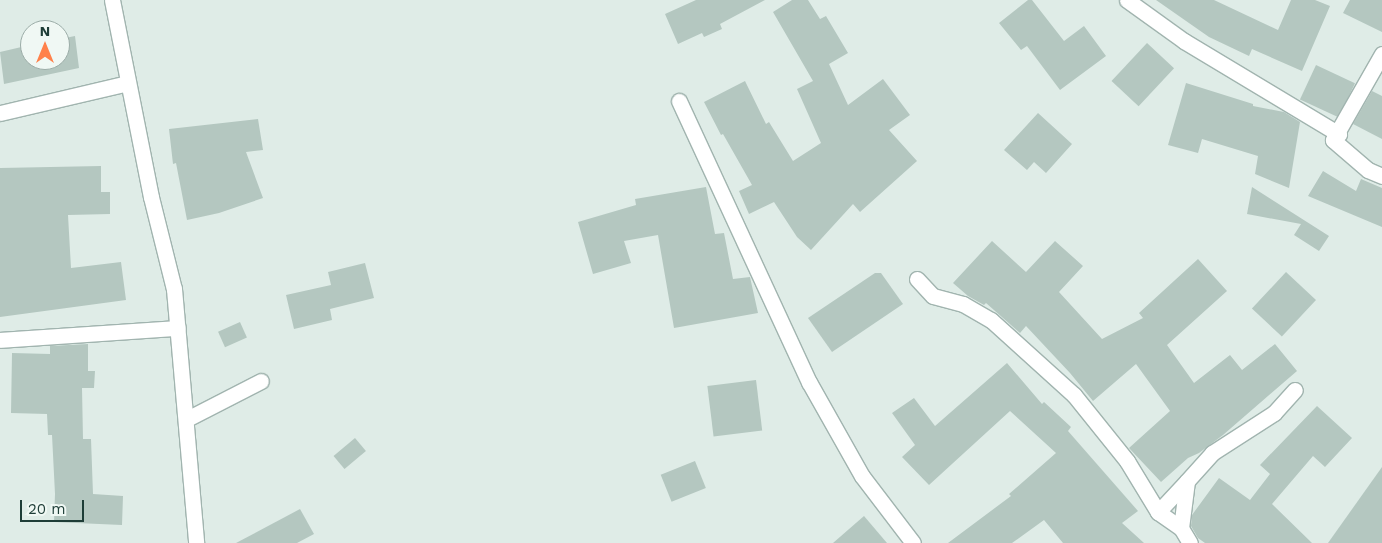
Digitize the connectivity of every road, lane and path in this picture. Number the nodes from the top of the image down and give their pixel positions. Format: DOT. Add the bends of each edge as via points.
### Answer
graph roads {
  1 [pos="112,0"];
  2 [pos="1127,0"];
  3 [pos="1382,54"];
  4 [pos="128,82"];
  5 [pos="679,101"];
  6 [pos="0,113"];
  7 [pos="1338,134"];
  8 [pos="1382,176"];
  9 [pos="918,280"];
  10 [pos="178,328"];
  11 [pos="0,340"];
  12 [pos="260,381"];
  13 [pos="1295,390"];
  14 [pos="187,419"];
  15 [pos="1187,481"];
  16 [pos="1158,512"];
  17 [pos="1181,528"];
  18 [pos="196,543"];
  19 [pos="913,543"];
  20 [pos="1190,543"];
  1 -- 4 [label="street"];
  2 -- 7 [label="street" via="1184,41"];
  3 -- 7 [label="street"];
  4 -- 6 [label="street"];
  4 -- 10 [label="street" via="174,289"];
  5 -- 19 [label="street" via="809,382 862,476"];
  7 -- 8 [label="street" via="1333,140 1368,170"];
  9 -- 16 [label="street" via="933,296 963,304 991,320 1074,395 1127,461"];
  10 -- 11 [label="street"];
  10 -- 14 [label="street"];
  12 -- 14 [label="street"];
  13 -- 15 [label="street" via="1274,413 1212,453"];
  14 -- 18 [label="street"];
  15 -- 16 [label="street"];
  15 -- 17 [label="street"];
  16 -- 17 [label="street"];
  17 -- 20 [label="street"];
}
